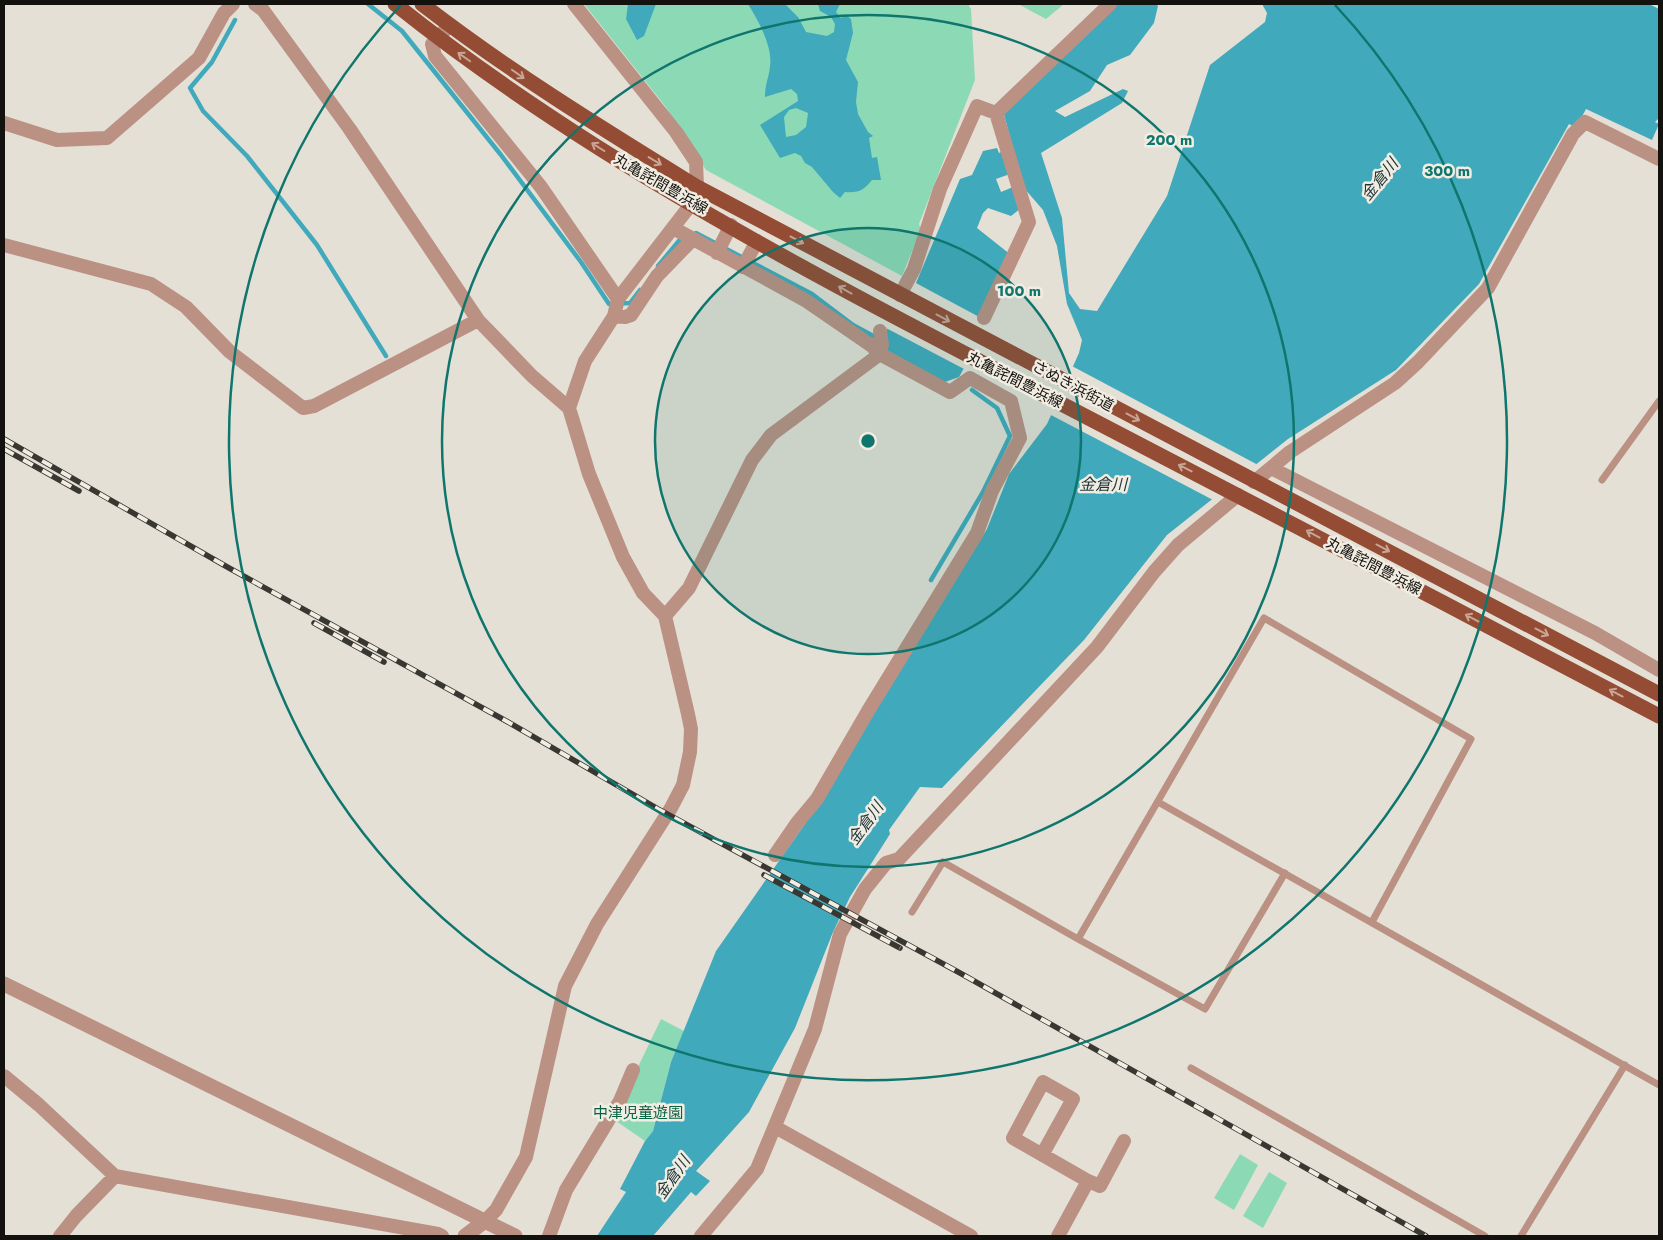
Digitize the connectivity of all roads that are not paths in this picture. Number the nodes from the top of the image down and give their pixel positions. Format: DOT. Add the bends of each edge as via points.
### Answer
graph roads {
  1 [pos="233,4"];
  2 [pos="255,4"];
  3 [pos="395,4"];
  4 [pos="422,4"];
  5 [pos="574,4"];
  6 [pos="1110,4"];
  7 [pos="450,25"];
  8 [pos="437,38"];
  9 [pos="996,113"];
  10 [pos="4,123"];
  11 [pos="1659,159"];
  12 [pos="697,187"];
  13 [pos="692,203"];
  14 [pos="731,226"];
  15 [pos="684,234"];
  16 [pos="757,241"];
  17 [pos="4,245"];
  18 [pos="720,247"];
  19 [pos="746,262"];
  20 [pos="900,295"];
  21 [pos="616,306"];
  22 [pos="984,318"];
  23 [pos="478,320"];
  24 [pos="880,341"];
  25 [pos="1659,401"];
  26 [pos="569,408"];
  27 [pos="1271,468"];
  28 [pos="1250,479"];
  29 [pos="1602,480"];
  30 [pos="1233,493"];
  31 [pos="665,616"];
  32 [pos="1659,670"];
  33 [pos="1659,694"];
  34 [pos="1659,716"];
  35 [pos="1158,802"];
  36 [pos="776,855"];
  37 [pos="1285,873"];
  38 [pos="912,912"];
  39 [pos="1372,922"];
  40 [pos="1078,939"];
  41 [pos="4,984"];
  42 [pos="1624,1065"];
  43 [pos="1190,1068"];
  44 [pos="634,1070"];
  45 [pos="4,1076"];
  46 [pos="1659,1084"];
  47 [pos="775,1127"];
  48 [pos="1124,1141"];
  49 [pos="1042,1155"];
  50 [pos="115,1176"];
  51 [pos="1088,1181"];
  52 [pos="485,1221"];
  53 [pos="60,1236"];
  54 [pos="442,1236"];
  55 [pos="465,1236"];
  56 [pos="515,1236"];
  57 [pos="549,1236"];
  58 [pos="701,1236"];
  59 [pos="971,1236"];
  60 [pos="1058,1236"];
  61 [pos="1485,1236"];
  62 [pos="1521,1236"];
  1 -- 10 [label="street" via="224,12 199,58 107,138 57,140"];
  2 -- 23 [label="street" via="349,128"];
  3 -- 8 [label="main road, 丸亀詫間豊浜線"];
  4 -- 7 [label="main road, 丸亀詫間豊浜線"];
  5 -- 12 [label="street" via="696,162"];
  6 -- 9 [label="street"];
  7 -- 8 [label="street"];
  7 -- 12 [label="main road, 丸亀詫間豊浜線, one-way" via="560,103"];
  13 -- 8 [label="main road, 丸亀詫間豊浜線, one-way" via="549,117"];
  8 -- 21 [label="street" via="432,44 435,56 541,187"];
  9 -- 20 [label="street" via="977,106 940,189 914,269"];
  9 -- 22 [label="street" via="1029,222"];
  11 -- 27 [label="street" via="1585,122 1573,134 1488,288 1395,383"];
  12 -- 13 [label="street"];
  12 -- 20 [label="main road, 丸亀詫間豊浜線, one-way"];
  13 -- 14 [label="main road, 丸亀詫間豊浜線"];
  13 -- 15 [label="street"];
  14 -- 16 [label="main road, 丸亀詫間豊浜線"];
  14 -- 18 [label="street"];
  15 -- 18 [label="street"];
  15 -- 21 [label="street"];
  15 -- 21 [label="street" via="631,315 626,317"];
  16 -- 19 [label="street"];
  30 -- 16 [label="main road, 丸亀詫間豊浜線, one-way"];
  17 -- 23 [label="street" via="151,284 186,307 230,352 303,408 314,406"];
  18 -- 19 [label="street"];
  19 -- 24 [label="street" via="872,346"];
  20 -- 28 [label="main road, さぬき浜街道, one-way"];
  21 -- 26 [label="street" via="585,361"];
  23 -- 26 [label="street" via="532,376"];
  24 -- 31 [label="street" via="876,357 847,375 771,435 752,460 689,588"];
  24 -- 36 [label="street" via="950,392 970,378 1011,401 1020,438 992,491 977,533 817,799"];
  25 -- 29 [label="lane"];
  26 -- 31 [label="street" via="589,474 623,557 643,593"];
  27 -- 28 [label="street"];
  27 -- 32 [label="street"];
  28 -- 33 [label="main road, 丸亀詫間豊浜線, one-way"];
  34 -- 30 [label="main road, 丸亀詫間豊浜線, one-way"];
  30 -- 47 [label="street" via="1154,572 1096,648 899,858 886,862 865,889 840,934 815,1029"];
  31 -- 52 [label="street" via="691,729 683,785 597,924 565,986 526,1157 496,1210"];
  35 -- 37 [label="lane"];
  35 -- 39 [label="lane" via="1264,618 1472,739"];
  35 -- 40 [label="lane"];
  37 -- 39 [label="lane"];
  37 -- 40 [label="lane" via="1205,1010"];
  38 -- 40 [label="lane" via="943,862"];
  39 -- 42 [label="lane"];
  41 -- 52 [label="street"];
  42 -- 46 [label="lane"];
  42 -- 62 [label="lane"];
  43 -- 61 [label="lane"];
  44 -- 57 [label="street" via="620,1102 566,1190"];
  45 -- 50 [label="street"];
  47 -- 58 [label="street" via="758,1169"];
  47 -- 59 [label="street"];
  48 -- 51 [label="street" via="1100,1186"];
  49 -- 49 [label="street" via="1013,1138 1043,1082 1073,1099"];
  49 -- 51 [label="street"];
  50 -- 53 [label="street"];
  50 -- 54 [label="street"];
  51 -- 60 [label="street"];
  52 -- 55 [label="street"];
  52 -- 56 [label="street"];
}
